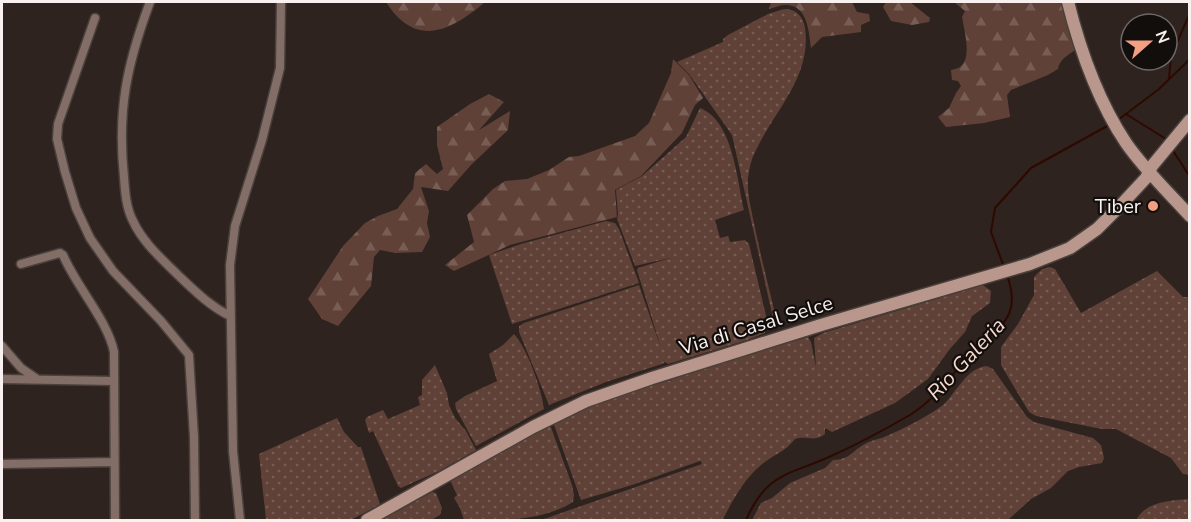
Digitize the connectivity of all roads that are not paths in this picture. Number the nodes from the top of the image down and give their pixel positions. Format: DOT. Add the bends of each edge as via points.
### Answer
graph roads {
  1 [pos="150,2"];
  2 [pos="282,2"];
  3 [pos="1068,2"];
  4 [pos="94,18"];
  5 [pos="1190,120"];
  6 [pos="1149,172"];
  7 [pos="1190,216"];
  8 [pos="21,264"];
  9 [pos="230,316"];
  10 [pos="2,346"];
  11 [pos="2,379"];
  12 [pos="37,379"];
  13 [pos="113,381"];
  14 [pos="114,462"];
  15 [pos="2,464"];
  16 [pos="115,520"];
  17 [pos="195,520"];
  18 [pos="240,520"];
  19 [pos="367,520"];
  1 -- 9 [label="street" via="125,82 122,106 129,211 150,247 204,299"];
  2 -- 9 [label="street" via="280,68 233,237"];
  3 -- 6 [label="main road" via="1082,51 1119,132"];
  4 -- 17 [label="street" via="59,122 59,150 72,196 93,243 113,271 189,355"];
  5 -- 6 [label="main road, Via di Casal Selce"];
  6 -- 7 [label="main road"];
  6 -- 19 [label="main road, Via di Casal Selce" via="1098,229 1070,248 1030,264 814,327 586,401"];
  8 -- 13 [label="street" via="51,254 63,255 109,335 114,352"];
  9 -- 18 [label="street" via="234,465"];
  10 -- 12 [label="street"];
  11 -- 12 [label="street"];
  12 -- 13 [label="street"];
  13 -- 14 [label="street"];
  14 -- 15 [label="street"];
  14 -- 16 [label="street"];
}
